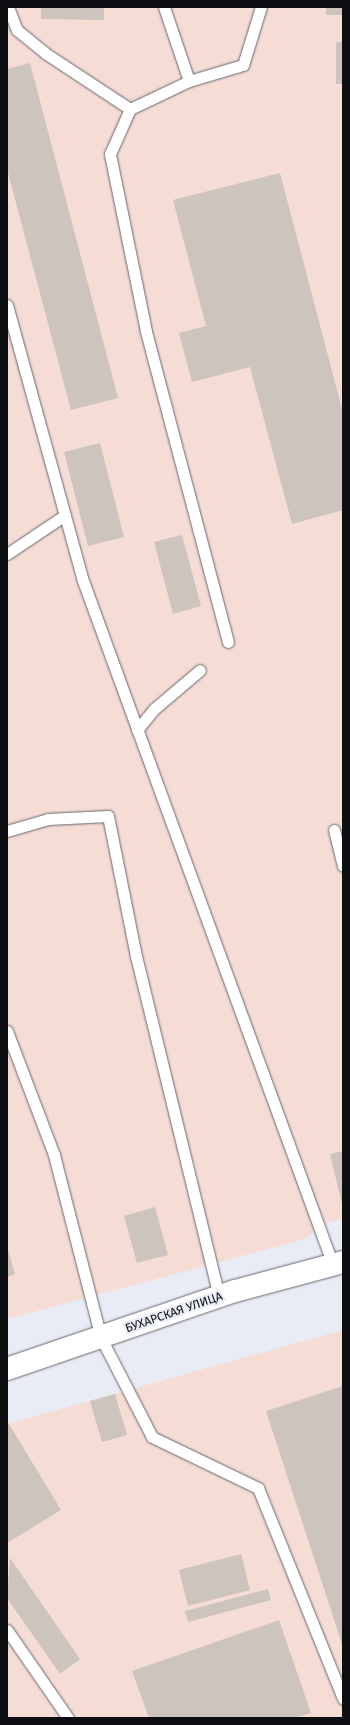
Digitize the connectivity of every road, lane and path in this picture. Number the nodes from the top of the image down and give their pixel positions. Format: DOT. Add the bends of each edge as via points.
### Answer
graph roads {
  1 [pos="8,7"];
  2 [pos="164,7"];
  3 [pos="261,7"];
  4 [pos="189,81"];
  5 [pos="130,109"];
  6 [pos="7,305"];
  7 [pos="65,515"];
  8 [pos="7,554"];
  9 [pos="228,642"];
  10 [pos="200,670"];
  11 [pos="137,730"];
  12 [pos="334,830"];
  13 [pos="7,831"];
  14 [pos="343,866"];
  15 [pos="7,1031"];
  16 [pos="338,1264"];
  17 [pos="219,1297"];
  18 [pos="101,1338"];
  19 [pos="7,1369"];
  20 [pos="7,1630"];
  21 [pos="342,1698"];
  22 [pos="68,1718"];
  1 -- 5 [label="lane" via="17,30 45,53"];
  2 -- 4 [label="lane"];
  3 -- 4 [label="lane" via="243,65"];
  4 -- 5 [label="lane"];
  5 -- 9 [label="lane" via="110,154 146,331"];
  6 -- 7 [label="lane"];
  7 -- 8 [label="lane"];
  7 -- 11 [label="lane" via="82,578"];
  10 -- 11 [label="lane" via="154,709"];
  11 -- 16 [label="lane"];
  12 -- 14 [label="lane"];
  13 -- 17 [label="lane" via="48,819 108,816 138,964"];
  15 -- 18 [label="lane" via="54,1155"];
  16 -- 17 [label="street, БУХАРСКАЯ УЛИЦА"];
  17 -- 18 [label="street, БУХАРСКАЯ УЛИЦА"];
  18 -- 19 [label="street, БУХАРСКАЯ УЛИЦА"];
  18 -- 21 [label="lane" via="152,1437 258,1488"];
  20 -- 22 [label="lane"];
}
